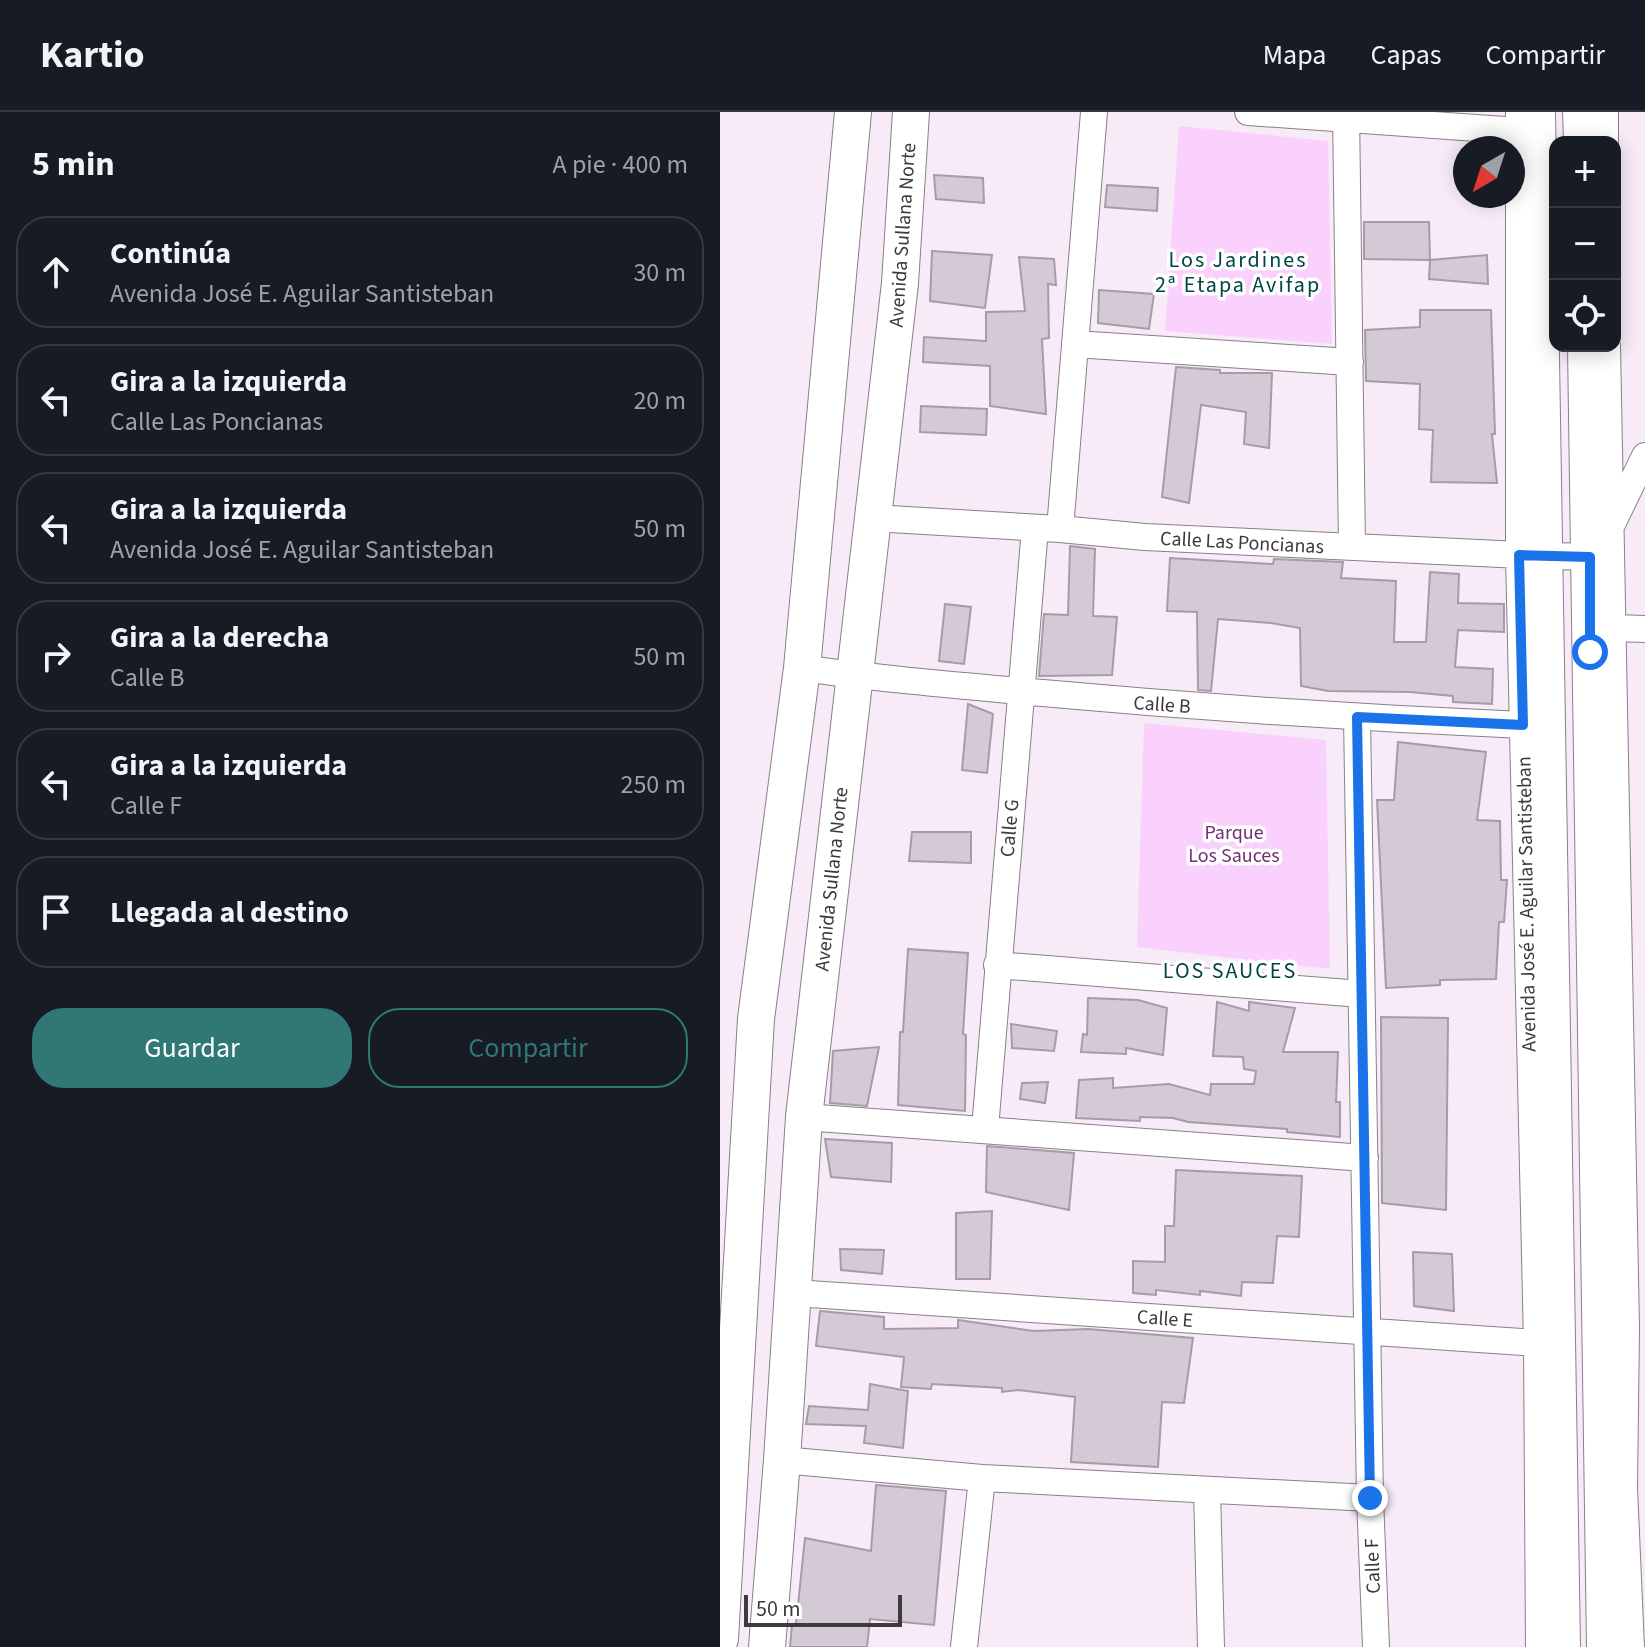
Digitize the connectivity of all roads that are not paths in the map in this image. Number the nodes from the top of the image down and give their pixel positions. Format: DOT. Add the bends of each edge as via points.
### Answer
graph roads {
  1 [pos="853,112"];
  2 [pos="911,112"];
  3 [pos="1094,112"];
  4 [pos="1248,112"];
  5 [pos="1581,112"];
  6 [pos="1605,112"];
  7 [pos="1346,115"];
  8 [pos="1525,118"];
  9 [pos="1582,136"];
  10 [pos="1605,136"];
  11 [pos="1075,344"];
  12 [pos="1587,352"];
  13 [pos="1607,352"];
  14 [pos="1350,362"];
  15 [pos="1645,456"];
  16 [pos="873,518"];
  17 [pos="1048,528"];
  18 [pos="1352,547"];
  19 [pos="1603,547"];
  20 [pos="1532,556"];
  21 [pos="1614,628"];
  22 [pos="1645,629"];
  23 [pos="802,668"];
  24 [pos="854,675"];
  25 [pos="1021,691"];
  26 [pos="1357,717"];
  27 [pos="1523,725"];
  28 [pos="997,965"];
  29 [pos="1361,994"];
  30 [pos="804,1117"];
  31 [pos="985,1129"];
  32 [pos="1365,1158"];
  33 [pos="794,1293"];
  34 [pos="730,1312"];
  35 [pos="1635,1327"];
  36 [pos="1367,1332"];
  37 [pos="1537,1343"];
  38 [pos="782,1460"];
  39 [pos="982,1478"];
  40 [pos="1634,1488"];
  41 [pos="1207,1490"];
  42 [pos="1370,1498"];
  43 [pos="720,1639"];
  44 [pos="767,1647"];
  45 [pos="964,1647"];
  46 [pos="1211,1647"];
  47 [pos="1376,1647"];
  48 [pos="1539,1647"];
  49 [pos="1562,1647"];
  50 [pos="1605,1647"];
  51 [pos="1631,1647"];
  1 -- 23 [label="main road"];
  2 -- 16 [label="main road, Avenida Sullana Norte" via="900,283"];
  3 -- 11 [label="street, Calle G"];
  4 -- 7 [label="street"];
  5 -- 9 [label="main road"];
  6 -- 10 [label="street"];
  7 -- 8 [label="street"];
  7 -- 14 [label="street"];
  8 -- 20 [label="main road, Avenida José E. Aguilar Santisteban"];
  11 -- 14 [label="street"];
  11 -- 17 [label="street, Calle G"];
  12 -- 19 [label="main road"];
  13 -- 19 [label="street"];
  14 -- 18 [label="street"];
  15 -- 19 [label="street"];
  16 -- 17 [label="street, Calle Las Poncianas"];
  16 -- 24 [label="main road, Avenida Sullana Norte"];
  17 -- 18 [label="street, Calle Las Poncianas"];
  17 -- 25 [label="street, Calle G"];
  18 -- 20 [label="street, Calle Las Poncianas"];
  19 -- 20 [label="street, Calle Las Poncianas"];
  19 -- 21 [label="street"];
  19 -- 50 [label="main road"];
  20 -- 27 [label="street, Avenida José E. Aguilar Santisteban"];
  20 -- 49 [label="main road, Avenida José E. Aguilar Santisteban"];
  21 -- 22 [label="street"];
  21 -- 35 [label="street" via="1615,828"];
  23 -- 24 [label="street, Calle B"];
  23 -- 34 [label="main road" via="756,1019"];
  24 -- 25 [label="street, Calle B"];
  24 -- 30 [label="main road, Avenida Sullana Norte"];
  25 -- 26 [label="street, Calle B"];
  25 -- 28 [label="street, Calle G"];
  26 -- 27 [label="street, Calle B"];
  26 -- 29 [label="street, Calle F"];
  27 -- 37 [label="street, Avenida José E. Aguilar Santisteban"];
  28 -- 29 [label="street"];
  28 -- 31 [label="street, Calle G"];
  29 -- 32 [label="street, Calle F"];
  30 -- 31 [label="street"];
  30 -- 33 [label="main road, Avenida Sullana Norte"];
  31 -- 32 [label="street"];
  32 -- 36 [label="street, Calle F"];
  33 -- 34 [label="main road"];
  33 -- 36 [label="street, Calle E"];
  33 -- 38 [label="main road, Avenida Sullana Norte"];
  34 -- 43 [label="main road"];
  35 -- 40 [label="street"];
  36 -- 37 [label="street, Calle E"];
  36 -- 42 [label="street, Calle F"];
  37 -- 48 [label="street, Avenida José E. Aguilar Santisteban"];
  38 -- 39 [label="street"];
  38 -- 44 [label="main road, Avenida Sullana Norte"];
  39 -- 41 [label="street"];
  39 -- 45 [label="street"];
  40 -- 51 [label="street"];
  41 -- 42 [label="street"];
  41 -- 46 [label="street"];
  42 -- 47 [label="street, Calle F"];
}
